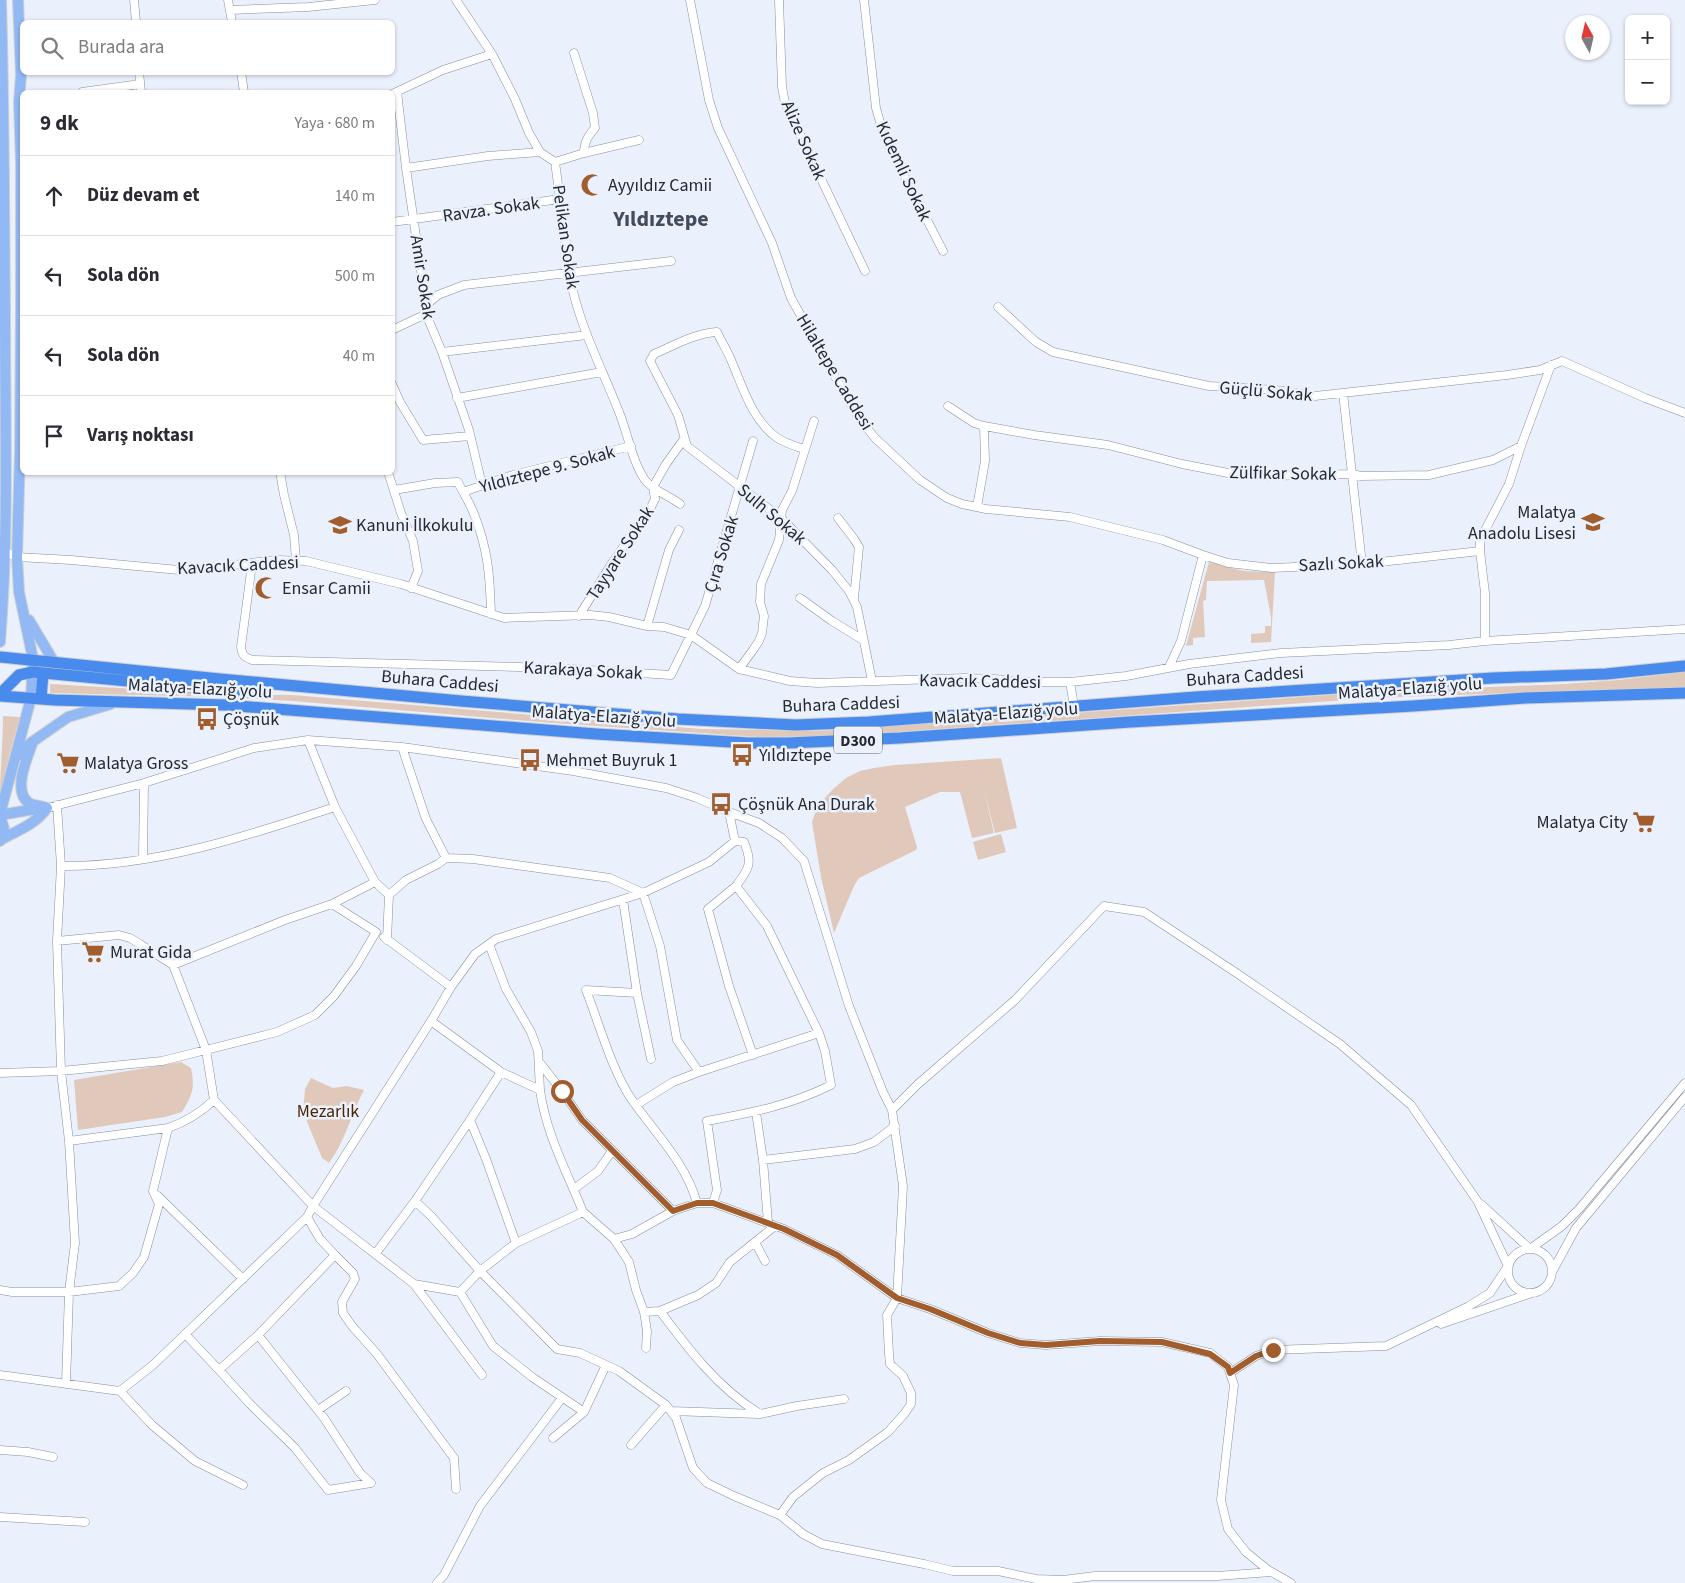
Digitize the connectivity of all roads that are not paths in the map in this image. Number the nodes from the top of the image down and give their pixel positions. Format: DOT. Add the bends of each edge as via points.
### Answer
graph roads {
  1 [pos="1,0"];
  2 [pos="18,0"];
  3 [pos="134,0"];
  4 [pos="228,0"];
  5 [pos="375,0"];
  6 [pos="456,0"];
  7 [pos="690,0"];
  8 [pos="779,0"];
  9 [pos="864,0"];
  10 [pos="356,1"];
  11 [pos="230,10"];
  12 [pos="136,20"];
  13 [pos="232,20"];
  14 [pos="20,50"];
  15 [pos="574,52"];
  16 [pos="492,54"];
  17 [pos="21,75"];
  18 [pos="139,75"];
  19 [pos="241,75"];
  20 [pos="140,88"];
  21 [pos="21,90"];
  22 [pos="111,90"];
  23 [pos="244,90"];
  24 [pos="395,93"];
  25 [pos="395,99"];
  26 [pos="639,140"];
  27 [pos="540,152"];
  28 [pos="584,153"];
  29 [pos="555,162"];
  30 [pos="406,168"];
  31 [pos="2,196"];
  32 [pos="560,199"];
  33 [pos="415,220"];
  34 [pos="395,222"];
  35 [pos="943,251"];
  36 [pos="672,261"];
  37 [pos="865,270"];
  38 [pos="570,272"];
  39 [pos="998,307"];
  40 [pos="5,309"];
  41 [pos="20,309"];
  42 [pos="425,310"];
  43 [pos="395,328"];
  44 [pos="587,335"];
  45 [pos="442,352"];
  46 [pos="1551,365"];
  47 [pos="602,372"];
  48 [pos="395,391"];
  49 [pos="1343,393"];
  50 [pos="457,398"];
  51 [pos="948,406"];
  52 [pos="1685,413"];
  53 [pos="3,415"];
  54 [pos="814,421"];
  55 [pos="984,426"];
  56 [pos="470,436"];
  57 [pos="684,439"];
  58 [pos="753,441"];
  59 [pos="631,446"];
  60 [pos="1521,446"];
  61 [pos="804,449"];
  62 [pos="20,450"];
  63 [pos="1352,474"];
  64 [pos="281,475"];
  65 [pos="389,475"];
  66 [pos="482,485"];
  67 [pos="652,487"];
  68 [pos="740,487"];
  69 [pos="394,490"];
  70 [pos="463,492"];
  71 [pos="680,504"];
  72 [pos="977,508"];
  73 [pos="838,518"];
  74 [pos="782,520"];
  75 [pos="679,530"];
  76 [pos="3,551"];
  77 [pos="1480,551"];
  78 [pos="1203,554"];
  79 [pos="17,557"];
  80 [pos="296,560"];
  81 [pos="252,564"];
  82 [pos="1362,564"];
  83 [pos="411,588"];
  84 [pos="800,598"];
  85 [pos="854,598"];
  86 [pos="22,607"];
  87 [pos="491,614"];
  88 [pos="579,616"];
  89 [pos="647,626"];
  90 [pos="1685,629"];
  91 [pos="691,636"];
  92 [pos="863,640"];
  93 [pos="1485,641"];
  94 [pos="0,642"];
  95 [pos="0,657"];
  96 [pos="34,659"];
  97 [pos="54,662"];
  98 [pos="1685,666"];
  99 [pos="1170,667"];
  100 [pos="739,669"];
  101 [pos="38,672"];
  102 [pos="872,681"];
  103 [pos="1070,682"];
  104 [pos="0,683"];
  105 [pos="266,683"];
  106 [pos="1685,693"];
  107 [pos="0,695"];
  108 [pos="36,699"];
  109 [pos="119,702"];
  110 [pos="1074,706"];
  111 [pos="308,740"];
  112 [pos="32,742"];
  113 [pos="402,746"];
  114 [pos="15,758"];
  115 [pos="144,783"];
  116 [pos="52,806"];
  117 [pos="335,807"];
  118 [pos="729,812"];
  119 [pos="0,814"];
  120 [pos="0,819"];
  121 [pos="0,840"];
  122 [pos="735,840"];
  123 [pos="143,858"];
  124 [pos="446,858"];
  125 [pos="61,866"];
  126 [pos="375,882"];
  127 [pos="736,886"];
  128 [pos="643,893"];
  129 [pos="389,895"];
  130 [pos="623,900"];
  131 [pos="332,904"];
  132 [pos="376,932"];
  133 [pos="387,940"];
  134 [pos="57,941"];
  135 [pos="488,944"];
  136 [pos="173,965"];
  137 [pos="451,987"];
  138 [pos="637,993"];
  139 [pos="431,1021"];
  140 [pos="819,1033"];
  141 [pos="206,1050"];
  142 [pos="752,1055"];
  143 [pos="651,1059"];
  144 [pos="540,1063"];
  145 [pos="61,1071"];
  146 [pos="501,1072"];
  147 [pos="699,1072"];
  148 [pos="0,1073"];
  149 [pos="1685,1083"];
  150 [pos="540,1090"];
  151 [pos="1685,1097"];
  152 [pos="214,1100"];
  153 [pos="636,1105"];
  154 [pos="892,1110"];
  155 [pos="756,1112"];
  156 [pos="470,1120"];
  157 [pos="895,1126"];
  158 [pos="168,1128"];
  159 [pos="69,1141"];
  160 [pos="612,1151"];
  161 [pos="763,1160"];
  162 [pos="574,1189"];
  163 [pos="153,1191"];
  164 [pos="415,1201"];
  165 [pos="1478,1202"];
  166 [pos="697,1203"];
  167 [pos="713,1203"];
  168 [pos="313,1206"];
  169 [pos="673,1211"];
  170 [pos="583,1212"];
  171 [pos="307,1217"];
  172 [pos="772,1224"];
  173 [pos="614,1239"];
  174 [pos="755,1242"];
  175 [pos="516,1243"];
  176 [pos="1530,1249"];
  177 [pos="376,1253"];
  178 [pos="335,1255"];
  179 [pos="765,1261"];
  180 [pos="1508,1266"];
  181 [pos="480,1271"];
  182 [pos="1552,1272"];
  183 [pos="243,1278"];
  184 [pos="414,1284"];
  185 [pos="0,1290"];
  186 [pos="69,1292"];
  187 [pos="460,1292"];
  188 [pos="1535,1292"];
  189 [pos="897,1298"];
  190 [pos="660,1311"];
  191 [pos="644,1312"];
  192 [pos="185,1334"];
  193 [pos="1411,1334"];
  194 [pos="258,1335"];
  195 [pos="646,1348"];
  196 [pos="606,1365"];
  197 [pos="219,1370"];
  198 [pos="1230,1373"];
  199 [pos="0,1375"];
  200 [pos="482,1375"];
  201 [pos="66,1384"];
  202 [pos="120,1391"];
  203 [pos="346,1391"];
  204 [pos="562,1398"];
  205 [pos="844,1399"];
  206 [pos="668,1408"];
  207 [pos="318,1410"];
  208 [pos="584,1412"];
  209 [pos="760,1414"];
  210 [pos="553,1438"];
  211 [pos="631,1445"];
  212 [pos="0,1450"];
  213 [pos="53,1457"];
  214 [pos="243,1485"];
  215 [pos="456,1489"];
  216 [pos="780,1515"];
  217 [pos="0,1517"];
  218 [pos="85,1522"];
  219 [pos="1271,1572"];
  220 [pos="437,1583"];
  221 [pos="1291,1583"];
  1 -- 31 [label="main road"];
  2 -- 14 [label="main road"];
  3 -- 12 [label="street"];
  4 -- 11 [label="street"];
  5 -- 10 [label="street"];
  6 -- 16 [label="street, Pelikan Sokak"];
  7 -- 72 [label="street, Hilaltepe Caddesi" via="709,100 718,128 772,244 791,298 866,428 920,480 947,498"];
  8 -- 37 [label="street, Alize Sokak" via="785,103"];
  9 -- 35 [label="street, Kıdemli Sokak" via="876,108 884,136"];
  10 -- 11 [label="street"];
  11 -- 13 [label="street"];
  15 -- 28 [label="street" via="595,128 587,138"];
  16 -- 24 [label="street" via="443,70"];
  16 -- 27 [label="street, Pelikan Sokak"];
  17 -- 21 [label="main road"];
  18 -- 20 [label="street"];
  19 -- 23 [label="street"];
  20 -- 22 [label="street"];
  25 -- 30 [label="street, Amir Sokak"];
  26 -- 28 [label="street"];
  27 -- 29 [label="street, Pelikan Sokak"];
  27 -- 30 [label="street"];
  28 -- 29 [label="street"];
  29 -- 32 [label="street, Pelikan Sokak"];
  30 -- 33 [label="street, Amir Sokak"];
  31 -- 40 [label="main road"];
  32 -- 33 [label="street, Ravza. Sokak"];
  32 -- 38 [label="street, Pelikan Sokak"];
  33 -- 34 [label="street, Ravza. Sokak"];
  33 -- 42 [label="street, Amir Sokak"];
  36 -- 38 [label="street"];
  38 -- 42 [label="street" via="464,284 438,294"];
  38 -- 44 [label="street, Pelikan Sokak" via="576,304"];
  39 -- 49 [label="street, Güçlü Sokak" via="1036,342 1060,354 1209,386 1315,396"];
  40 -- 41 [label="street"];
  40 -- 53 [label="main road"];
  42 -- 43 [label="street"];
  42 -- 45 [label="street, Amir Sokak"];
  44 -- 45 [label="street"];
  44 -- 47 [label="street, Pelikan Sokak"];
  45 -- 50 [label="street, Amir Sokak"];
  46 -- 49 [label="street, Güçlü Sokak" via="1507,375"];
  46 -- 52 [label="street, Güçlü Sokak" via="1562,360"];
  46 -- 60 [label="street"];
  47 -- 50 [label="street"];
  47 -- 59 [label="street, Pelikan Sokak"];
  48 -- 56 [label="street" via="423,440"];
  49 -- 63 [label="street"];
  50 -- 56 [label="street, Amir Sokak"];
  51 -- 55 [label="street, Zülfikar Sokak"];
  53 -- 76 [label="main road"];
  54 -- 61 [label="street"];
  55 -- 63 [label="street, Zülfikar Sokak" via="1108,445 1228,473 1271,476"];
  55 -- 72 [label="street" via="986,461"];
  56 -- 66 [label="street, Amir Sokak"];
  57 -- 61 [label="street, Sulh Sokak" via="678,415 650,361 654,354 717,332 754,412 774,436"];
  57 -- 67 [label="street, Tayyare Sokak"];
  57 -- 68 [label="street, Sulh Sokak" via="687,446"];
  58 -- 68 [label="street, Çıra Sokak"];
  59 -- 66 [label="street, Yıldıztepe 9. Sokak"];
  59 -- 67 [label="street, Pelikan Sokak" via="646,481"];
  60 -- 63 [label="street, Zülfikar Sokak" via="1493,460 1429,475"];
  60 -- 77 [label="street" via="1509,484 1480,540"];
  61 -- 74 [label="street" via="792,491 782,510"];
  62 -- 79 [label="main road"];
  63 -- 82 [label="street"];
  64 -- 80 [label="street"];
  65 -- 69 [label="street"];
  66 -- 70 [label="street, Yıldıztepe 9. Sokak"];
  67 -- 71 [label="street"];
  67 -- 88 [label="street, Tayyare Sokak" via="655,499 650,509"];
  68 -- 74 [label="street, Sulh Sokak"];
  68 -- 91 [label="street, Çıra Sokak" via="705,606"];
  69 -- 70 [label="street" via="458,482"];
  69 -- 83 [label="street" via="413,541 418,571"];
  70 -- 87 [label="street" via="473,511 490,569"];
  72 -- 78 [label="street, Hilaltepe Caddesi" via="1086,520"];
  73 -- 85 [label="street" via="859,547"];
  74 -- 85 [label="street, Sulh Sokak" via="832,570"];
  74 -- 100 [label="street" via="779,540 761,584 762,633"];
  75 -- 89 [label="street" via="669,550"];
  76 -- 79 [label="street, Kavacık Caddesi"];
  76 -- 94 [label="main road" via="5,582"];
  77 -- 82 [label="street, Sazlı Sokak"];
  77 -- 93 [label="street" via="1485,593"];
  78 -- 82 [label="street, Sazlı Sokak" via="1258,567"];
  78 -- 99 [label="street" via="1181,641"];
  79 -- 81 [label="street, Kavacık Caddesi" via="179,570"];
  79 -- 86 [label="main road"];
  80 -- 81 [label="street, Kavacık Caddesi"];
  80 -- 83 [label="street, Kavacık Caddesi"];
  81 -- 91 [label="street, Karakaya Sokak" via="241,647 242,654 252,660 556,668 671,675"];
  83 -- 87 [label="street, Kavacık Caddesi"];
  84 -- 92 [label="street"];
  85 -- 92 [label="street, Sulh Sokak"];
  86 -- 96 [label="main road"];
  86 -- 97 [label="main road"];
  87 -- 88 [label="street, Kavacık Caddesi" via="511,618"];
  88 -- 89 [label="street, Kavacık Caddesi" via="609,617"];
  89 -- 91 [label="street, Kavacık Caddesi" via="664,627"];
  90 -- 93 [label="street, Kavacık Caddesi"];
  91 -- 100 [label="street, Kavacık Caddesi"];
  92 -- 102 [label="street, Sulh Sokak"];
  93 -- 99 [label="street, Kavacık Caddesi" via="1281,653"];
  95 -- 96 [label="highway, Buhara Caddesi / D300"];
  96 -- 97 [label="highway, Buhara Caddesi / D300"];
  96 -- 101 [label="main road"];
  96 -- 104 [label="highway"];
  97 -- 105 [label="highway, Buhara Caddesi / D300"];
  98 -- 110 [label="highway, Buhara Caddesi / D300" via="1606,674 1494,678"];
  99 -- 103 [label="street, Kavacık Caddesi"];
  100 -- 102 [label="street, Kavacık Caddesi" via="790,681"];
  101 -- 105 [label="highway" via="232,691"];
  101 -- 107 [label="highway" via="19,675"];
  101 -- 108 [label="highway"];
  102 -- 103 [label="street, Kavacık Caddesi" via="985,678"];
  103 -- 110 [label="street"];
  105 -- 110 [label="highway, Buhara Caddesi / D300" via="602,713 796,725"];
  106 -- 109 [label="highway, Malatya-Elazığ yolu / D300" via="1525,698 788,743 605,735 253,707"];
  107 -- 108 [label="highway, Malatya-Elazığ yolu / D300"];
  108 -- 109 [label="highway, Malatya-Elazığ yolu / D300"];
  108 -- 114 [label="main road"];
  109 -- 112 [label="main road" via="68,717"];
  111 -- 113 [label="street"];
  111 -- 115 [label="street" via="254,748"];
  111 -- 117 [label="street"];
  112 -- 114 [label="main road"];
  112 -- 116 [label="main road" via="21,780 23,794 30,803"];
  113 -- 118 [label="street" via="666,788"];
  113 -- 124 [label="street" via="426,819"];
  114 -- 119 [label="main road"];
  115 -- 116 [label="street"];
  115 -- 123 [label="street"];
  116 -- 120 [label="main road" via="6,814"];
  116 -- 121 [label="main road" via="30,824"];
  116 -- 125 [label="street"];
  117 -- 123 [label="street" via="218,843"];
  117 -- 126 [label="street"];
  118 -- 122 [label="street"];
  118 -- 154 [label="street" via="759,823 782,838 804,861 849,1006"];
  120 -- 121 [label="main road" via="4,831"];
  122 -- 127 [label="street" via="744,842 750,856 748,870"];
  122 -- 128 [label="street" via="709,862"];
  123 -- 125 [label="street" via="90,866"];
  124 -- 128 [label="street" via="610,878"];
  124 -- 129 [label="street" via="406,880"];
  125 -- 134 [label="street"];
  126 -- 129 [label="street"];
  126 -- 131 [label="street"];
  127 -- 140 [label="street" via="767,926"];
  127 -- 142 [label="street" via="708,909"];
  128 -- 130 [label="street"];
  128 -- 147 [label="street" via="660,946 677,1040"];
  129 -- 133 [label="street"];
  130 -- 135 [label="street"];
  130 -- 138 [label="street"];
  131 -- 132 [label="street"];
  131 -- 136 [label="street"];
  132 -- 133 [label="street"];
  132 -- 141 [label="street" via="334,996 315,1015 277,1032"];
  133 -- 137 [label="street"];
  134 -- 136 [label="street" via="119,935 135,941"];
  134 -- 145 [label="street"];
  135 -- 137 [label="street" via="475,954"];
  135 -- 144 [label="street" via="506,989 531,1032"];
  136 -- 141 [label="street"];
  137 -- 139 [label="street"];
  138 -- 143 [label="street"];
  138 -- 153 [label="street" via="586,990 618,1072"];
  139 -- 146 [label="street"];
  139 -- 168 [label="street"];
  140 -- 142 [label="street"];
  140 -- 155 [label="street" via="826,1051 831,1085"];
  141 -- 145 [label="street" via="162,1061"];
  141 -- 152 [label="street"];
  142 -- 147 [label="street"];
  144 -- 150 [label="street"];
  144 -- 160 [label="street" via="582,1120"];
  145 -- 148 [label="street"];
  145 -- 159 [label="street"];
  146 -- 150 [label="street"];
  146 -- 156 [label="street"];
  147 -- 153 [label="street" via="673,1082"];
  149 -- 176 [label="street" via="1579,1209"];
  150 -- 162 [label="street" via="553,1144"];
  151 -- 182 [label="street" via="1576,1228"];
  152 -- 158 [label="street" via="183,1123"];
  152 -- 168 [label="street"];
  153 -- 166 [label="street" via="677,1160 694,1190"];
  154 -- 157 [label="street"];
  154 -- 165 [label="street" via="1015,1000 1104,906 1144,912 1340,1044 1411,1105"];
  155 -- 161 [label="street"];
  155 -- 167 [label="street" via="707,1121 717,1190"];
  156 -- 164 [label="street"];
  156 -- 175 [label="street"];
  157 -- 161 [label="street" via="874,1142 855,1149"];
  157 -- 189 [label="street" via="904,1186"];
  158 -- 159 [label="street"];
  158 -- 163 [label="street"];
  159 -- 186 [label="street" via="75,1243"];
  160 -- 162 [label="street" via="598,1171"];
  160 -- 169 [label="street"];
  161 -- 172 [label="street"];
  162 -- 170 [label="street"];
  163 -- 183 [label="street"];
  163 -- 186 [label="street" via="159,1204 144,1258 133,1272 118,1286"];
  164 -- 177 [label="street"];
  164 -- 181 [label="street"];
  165 -- 176 [label="street"];
  165 -- 180 [label="street"];
  166 -- 167 [label="street"];
  166 -- 169 [label="street"];
  167 -- 172 [label="street"];
  168 -- 171 [label="street"];
  168 -- 177 [label="street"];
  169 -- 173 [label="street" via="632,1234"];
  170 -- 173 [label="street"];
  170 -- 175 [label="street"];
  171 -- 178 [label="street" via="320,1239"];
  171 -- 183 [label="street"];
  172 -- 174 [label="street"];
  172 -- 189 [label="street" via="837,1255"];
  173 -- 191 [label="street" via="629,1262"];
  174 -- 179 [label="street"];
  174 -- 190 [label="street" via="730,1262 716,1283 698,1295"];
  175 -- 181 [label="street"];
  176 -- 180 [label="street" via="1516,1254"];
  176 -- 182 [label="street" via="1544,1254"];
  177 -- 184 [label="street"];
  178 -- 194 [label="street"];
  178 -- 215 [label="street" via="355,1279 342,1302 343,1313 454,1458"];
  180 -- 188 [label="street" via="1508,1274 1515,1287"];
  180 -- 193 [label="street" via="1490,1293"];
  181 -- 187 [label="street"];
  181 -- 196 [label="street" via="557,1349 580,1353"];
  182 -- 188 [label="street" via="1547,1285"];
  183 -- 192 [label="street"];
  184 -- 187 [label="street"];
  184 -- 200 [label="street"];
  185 -- 186 [label="street"];
  186 -- 201 [label="street"];
  187 -- 204 [label="street" via="493,1346"];
  188 -- 193 [label="street"];
  189 -- 198 [label="street" via="1020,1343 1162,1342 1210,1354 1228,1367"];
  189 -- 216 [label="street" via="887,1315 890,1364 903,1376 912,1393 911,1404 888,1432 849,1460 823,1473 793,1498"];
  190 -- 191 [label="street"];
  190 -- 209 [label="street" via="718,1382"];
  191 -- 195 [label="street"];
  192 -- 197 [label="street"];
  192 -- 202 [label="street"];
  193 -- 198 [label="street" via="1386,1346 1273,1350 1256,1356"];
  194 -- 197 [label="street"];
  194 -- 207 [label="street"];
  196 -- 206 [label="street"];
  196 -- 208 [label="street"];
  197 -- 207 [label="street" via="296,1448 328,1490 371,1483 360,1473"];
  198 -- 219 [label="street" via="1234,1385 1221,1500 1228,1529 1246,1552"];
  199 -- 201 [label="street"];
  201 -- 202 [label="street"];
  202 -- 214 [label="street" via="152,1425 195,1461"];
  203 -- 207 [label="street"];
  204 -- 208 [label="street"];
  204 -- 220 [label="street" via="480,1506"];
  205 -- 209 [label="street"];
  206 -- 209 [label="street"];
  206 -- 211 [label="street"];
  206 -- 216 [label="street" via="676,1418 694,1468 707,1483"];
  208 -- 210 [label="street"];
  212 -- 213 [label="street"];
  216 -- 219 [label="street" via="803,1534 822,1544 953,1571 998,1571 1036,1579 1063,1580 1095,1576 1217,1576"];
  217 -- 218 [label="street"];
  219 -- 221 [label="street"];
}
